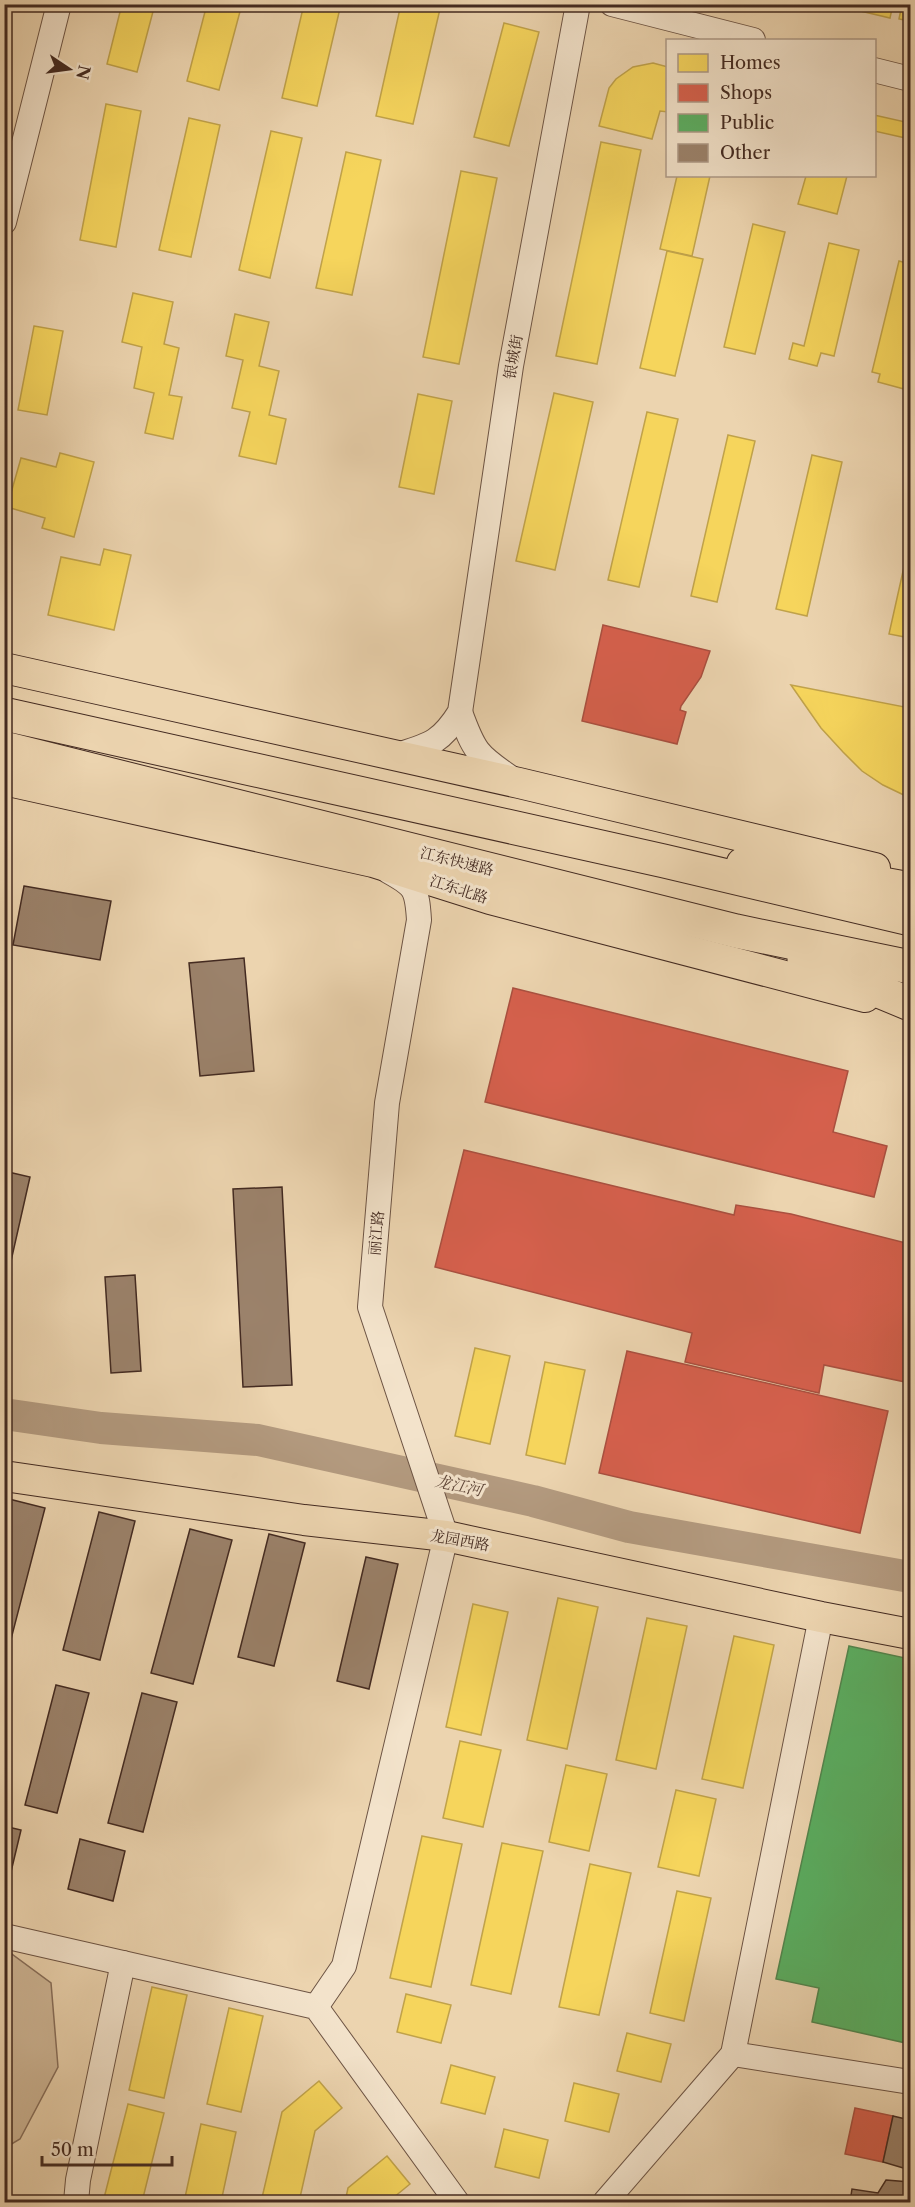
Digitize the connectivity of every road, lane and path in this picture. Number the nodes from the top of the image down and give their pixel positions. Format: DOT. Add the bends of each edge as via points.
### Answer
graph roads {
  1 [pos="59,4"];
  2 [pos="578,4"];
  3 [pos="612,4"];
  4 [pos="749,39"];
  5 [pos="876,70"];
  6 [pos="910,79"];
  7 [pos="4,222"];
  8 [pos="4,668"];
  9 [pos="460,712"];
  10 [pos="4,714"];
  11 [pos="4,748"];
  12 [pos="394,756"];
  13 [pos="4,780"];
  14 [pos="519,783"];
  15 [pos="664,861"];
  16 [pos="373,862"];
  17 [pos="910,876"];
  18 [pos="910,889"];
  19 [pos="490,899"];
  20 [pos="910,919"];
  21 [pos="419,920"];
  22 [pos="736,931"];
  23 [pos="910,967"];
  24 [pos="910,1007"];
  25 [pos="4,1476"];
  26 [pos="446,1536"];
  27 [pos="821,1617"];
  28 [pos="910,1634"];
  29 [pos="4,1936"];
  30 [pos="123,1963"];
  31 [pos="316,2007"];
  32 [pos="733,2054"];
  33 [pos="910,2082"];
  34 [pos="76,2202"];
  35 [pos="457,2202"];
  36 [pos="605,2202"];
  1 -- 7 [label="street"];
  2 -- 9 [label="street, 银城街" via="511,366"];
  3 -- 4 [label="street"];
  5 -- 6 [label="street"];
  8 -- 12 [label="main road"];
  9 -- 12 [label="street, 银城街" via="448,731 428,745"];
  9 -- 14 [label="street, 银城街" via="471,742 483,759"];
  10 -- 15 [label="highway"];
  11 -- 22 [label="highway, 江东快速路"];
  12 -- 14 [label="main road"];
  13 -- 16 [label="main road, 江东北路"];
  14 -- 17 [label="main road"];
  15 -- 18 [label="highway" via="785,866"];
  15 -- 20 [label="highway"];
  16 -- 19 [label="main road, 江东北路"];
  16 -- 21 [label="street, 丽江路" via="409,883 417,899"];
  19 -- 21 [label="street" via="455,892 435,900"];
  19 -- 24 [label="main road, 江东北路"];
  21 -- 26 [label="street, 丽江路" via="387,1103 370,1307"];
  22 -- 23 [label="highway, 江东快速路"];
  22 -- 24 [label="highway"];
  25 -- 26 [label="main road, 龙园西路" via="304,1520"];
  26 -- 27 [label="main road, 龙园西路"];
  26 -- 31 [label="street" via="344,1966"];
  27 -- 28 [label="main road, 龙园西路"];
  27 -- 32 [label="street"];
  29 -- 30 [label="street"];
  30 -- 31 [label="street"];
  30 -- 34 [label="street"];
  31 -- 35 [label="street"];
  32 -- 33 [label="street"];
  32 -- 36 [label="street"];
}
